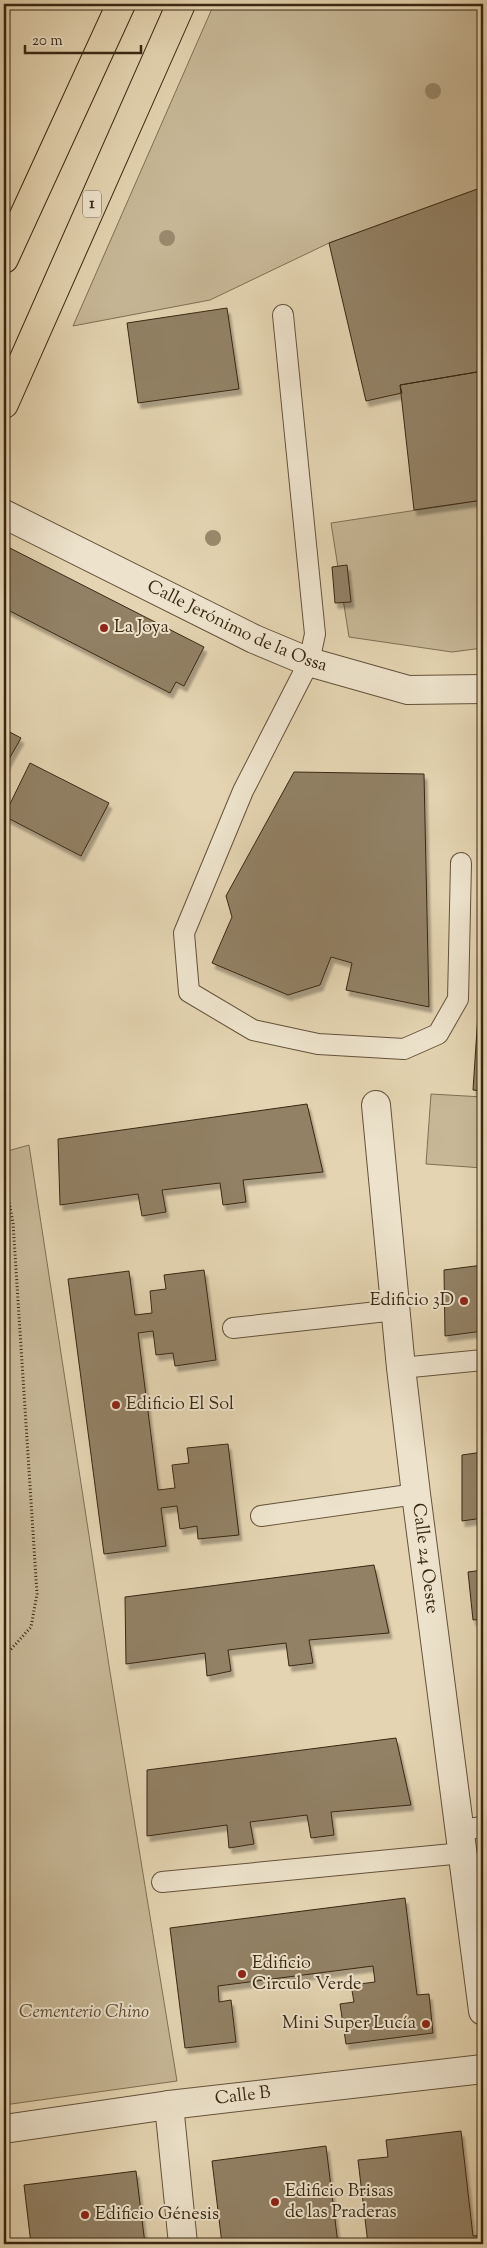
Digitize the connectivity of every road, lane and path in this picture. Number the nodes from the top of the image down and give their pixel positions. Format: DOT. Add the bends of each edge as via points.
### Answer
graph roads {
  1 [pos="121,4"];
  2 [pos="181,4"];
  3 [pos="4,259"];
  4 [pos="283,315"];
  5 [pos="4,404"];
  6 [pos="4,514"];
  7 [pos="309,662"];
  8 [pos="483,689"];
  9 [pos="462,863"];
  10 [pos="376,1105"];
  11 [pos="4,1175"];
  12 [pos="396,1310"];
  13 [pos="233,1328"];
  14 [pos="483,1360"];
  15 [pos="402,1368"];
  16 [pos="416,1494"];
  17 [pos="261,1516"];
  18 [pos="4,1657"];
  19 [pos="469,1837"];
  20 [pos="162,1882"];
  21 [pos="483,2011"];
  22 [pos="483,2069"];
  23 [pos="169,2105"];
  24 [pos="4,2129"];
  25 [pos="183,2244"];
  1 -- 3 [label="highway"];
  2 -- 5 [label="highway, 1"];
  4 -- 7 [label="lane" via="314,609 315,634"];
  6 -- 7 [label="street, Calle Jerónimo de la Ossa" via="254,639"];
  7 -- 8 [label="street, Calle Jerónimo de la Ossa" via="408,690"];
  7 -- 9 [label="lane" via="243,791 184,933 189,992 253,1030 318,1044 404,1049 438,1034 458,999"];
  10 -- 12 [label="street, Calle 24 Oeste"];
  11 -- 18 [label="path" via="13,1223 37,1594 31,1627"];
  12 -- 13 [label="lane"];
  12 -- 15 [label="street, Calle 24 Oeste"];
  14 -- 15 [label="lane"];
  15 -- 16 [label="street, Calle 24 Oeste"];
  16 -- 17 [label="lane"];
  16 -- 19 [label="street, Calle 24 Oeste"];
  19 -- 20 [label="lane"];
  19 -- 21 [label="street, Calle 24 Oeste"];
  22 -- 23 [label="street, Calle B"];
  23 -- 24 [label="street, Calle B"];
  23 -- 25 [label="street"];
}
